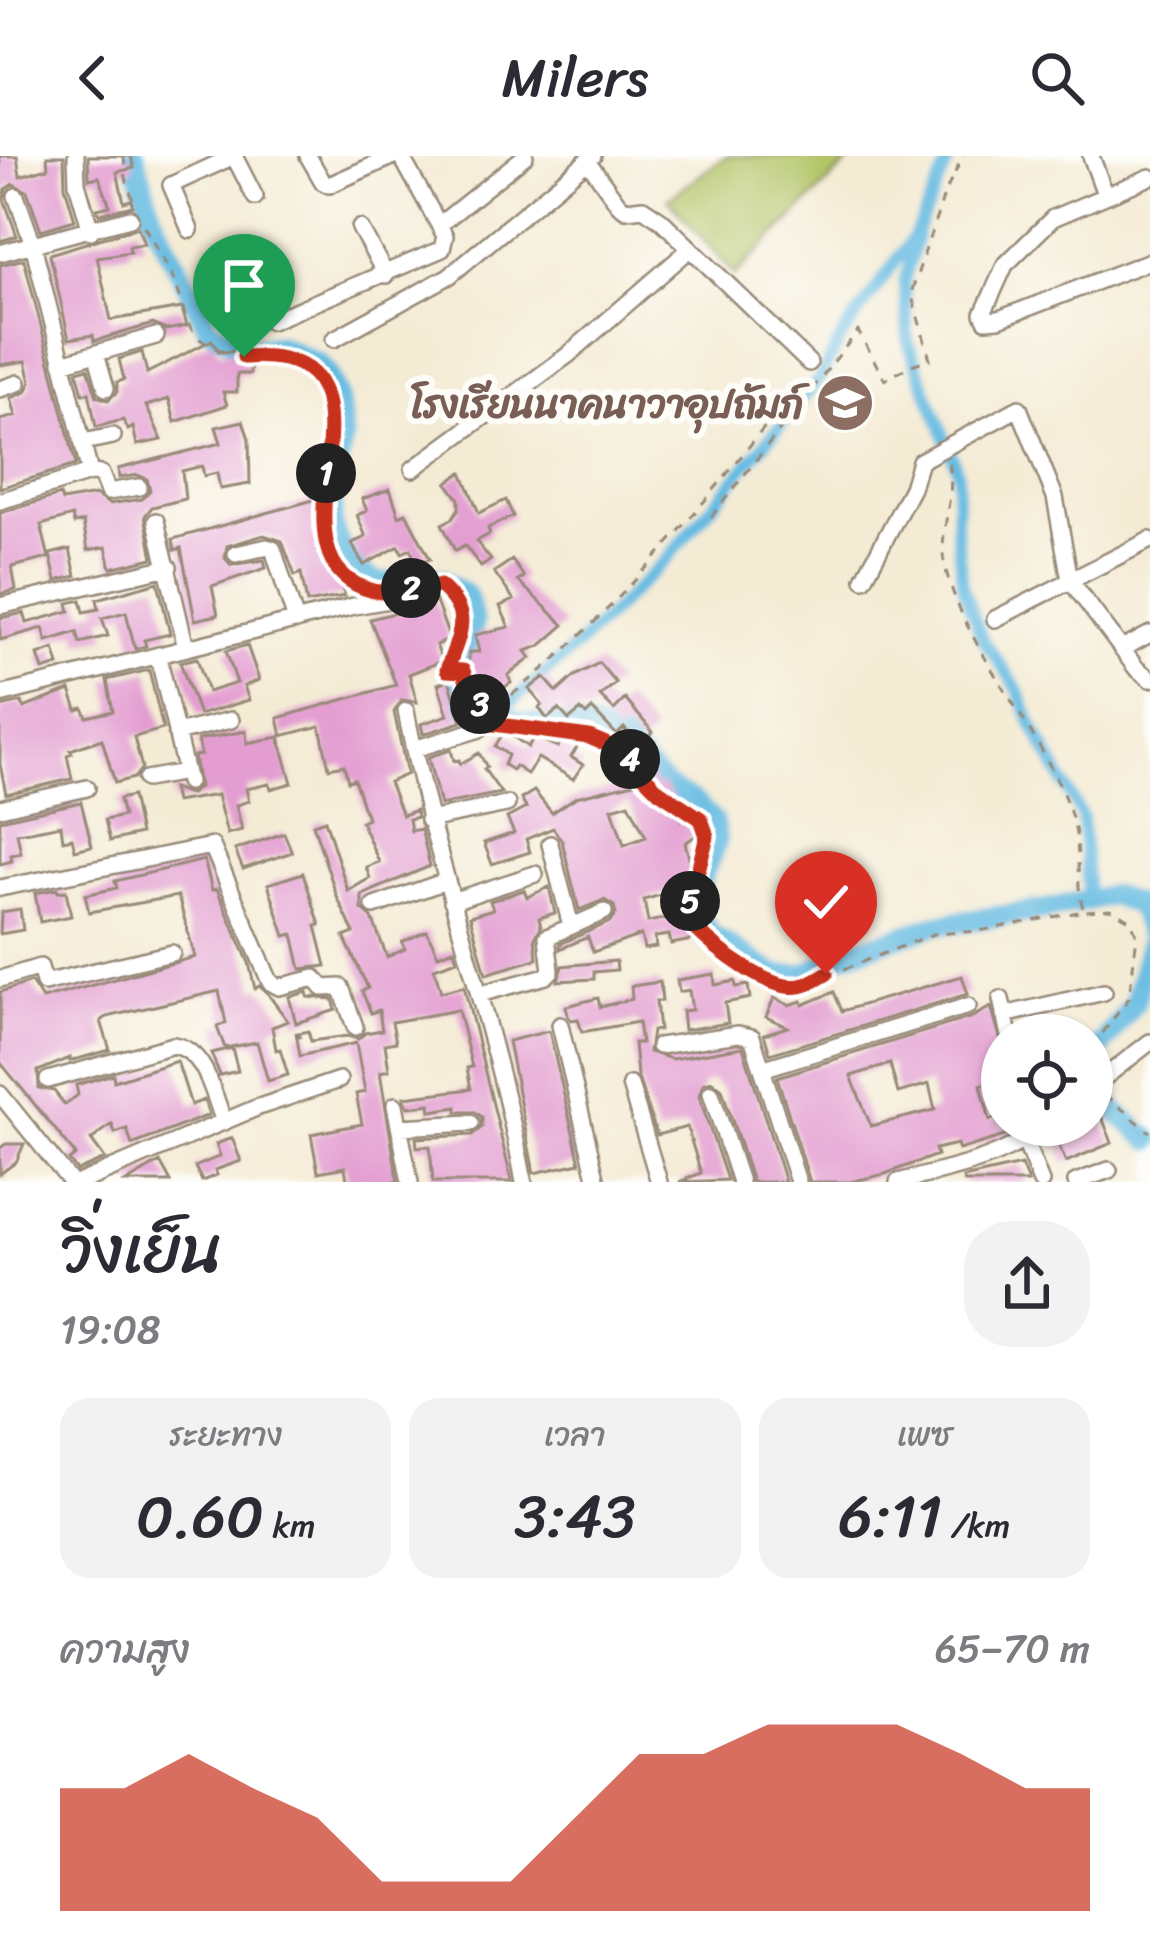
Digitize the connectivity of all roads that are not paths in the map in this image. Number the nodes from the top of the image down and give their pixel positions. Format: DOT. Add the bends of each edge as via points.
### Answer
graph roads {
  1 [pos="76,156"];
  2 [pos="234,156"];
  3 [pos="308,156"];
  4 [pos="397,156"];
  5 [pos="525,156"];
  6 [pos="1091,156"];
  7 [pos="590,158"];
  8 [pos="1150,177"];
  9 [pos="1105,194"];
  10 [pos="16,196"];
  11 [pos="255,197"];
  12 [pos="130,218"];
  13 [pos="439,225"];
  14 [pos="360,228"];
  15 [pos="190,230"];
  16 [pos="91,231"];
  17 [pos="33,244"];
  18 [pos="690,249"];
  19 [pos="0,253"];
  20 [pos="1150,261"];
  21 [pos="386,275"];
  22 [pos="271,321"];
  23 [pos="155,336"];
  24 [pos="334,339"];
  25 [pos="96,353"];
  26 [pos="62,363"];
  27 [pos="808,363"];
  28 [pos="18,383"];
  29 [pos="106,388"];
  30 [pos="0,389"];
  31 [pos="113,436"];
  32 [pos="83,442"];
  33 [pos="413,469"];
  34 [pos="90,473"];
  35 [pos="139,488"];
  36 [pos="0,501"];
  37 [pos="156,521"];
  38 [pos="1150,540"];
  39 [pos="236,554"];
  40 [pos="169,567"];
  41 [pos="863,579"];
  42 [pos="1070,580"];
  43 [pos="425,590"];
  44 [pos="0,606"];
  45 [pos="995,619"];
  46 [pos="296,620"];
  47 [pos="1150,634"];
  48 [pos="186,648"];
  49 [pos="1122,649"];
  50 [pos="158,655"];
  51 [pos="1150,680"];
  52 [pos="0,695"];
  53 [pos="406,711"];
  54 [pos="231,720"];
  55 [pos="480,729"];
  56 [pos="176,733"];
  57 [pos="414,749"];
  58 [pos="146,779"];
  59 [pos="87,788"];
  60 [pos="507,804"];
  61 [pos="0,808"];
  62 [pos="428,820"];
  63 [pos="550,844"];
  64 [pos="535,874"];
  65 [pos="446,881"];
  66 [pos="0,888"];
  67 [pos="452,901"];
  68 [pos="374,906"];
  69 [pos="604,912"];
  70 [pos="571,926"];
  71 [pos="172,953"];
  72 [pos="0,979"];
  73 [pos="1104,992"];
  74 [pos="479,994"];
  75 [pos="968,1006"];
  76 [pos="1004,1014"];
  77 [pos="560,1024"];
  78 [pos="355,1028"];
  79 [pos="1150,1042"];
  80 [pos="658,1046"];
  81 [pos="765,1068"];
  82 [pos="1113,1071"];
  83 [pos="47,1080"];
  84 [pos="339,1080"];
  85 [pos="630,1085"];
  86 [pos="711,1093"];
  87 [pos="0,1094"];
  88 [pos="395,1105"];
  89 [pos="224,1122"];
  90 [pos="471,1123"];
  91 [pos="400,1126"];
  92 [pos="1008,1146"];
  93 [pos="1035,1146"];
  94 [pos="1109,1170"];
  95 [pos="71,1182"];
  96 [pos="81,1182"];
  97 [pos="410,1182"];
  98 [pos="524,1182"];
  99 [pos="597,1182"];
  100 [pos="659,1182"];
  101 [pos="740,1182"];
  102 [pos="798,1182"];
  103 [pos="898,1182"];
  104 [pos="1041,1182"];
  105 [pos="1076,1182"];
  1 -- 16 [label="street"];
  2 -- 11 [label="street"];
  2 -- 15 [label="street" via="172,185"];
  3 -- 4 [label="street" via="328,185"];
  4 -- 13 [label="street"];
  5 -- 13 [label="street"];
  6 -- 9 [label="street"];
  7 -- 18 [label="street" via="619,205 650,211"];
  7 -- 24 [label="street" via="449,276"];
  8 -- 9 [label="street"];
  9 -- 20 [label="street" via="1059,214 1005,265 986,320"];
  10 -- 17 [label="street"];
  12 -- 16 [label="street"];
  13 -- 21 [label="street" via="442,249"];
  14 -- 21 [label="street"];
  16 -- 17 [label="street"];
  17 -- 19 [label="street"];
  17 -- 26 [label="street"];
  18 -- 27 [label="street"];
  18 -- 33 [label="street" via="568,355"];
  21 -- 22 [label="street"];
  23 -- 25 [label="street"];
  25 -- 26 [label="street"];
  25 -- 29 [label="street"];
  26 -- 32 [label="street"];
  28 -- 30 [label="street"];
  31 -- 32 [label="street"];
  32 -- 34 [label="street"];
  34 -- 35 [label="street" via="101,474 109,492"];
  34 -- 36 [label="street"];
  37 -- 40 [label="street"];
  38 -- 42 [label="street"];
  39 -- 46 [label="street" via="274,549"];
  40 -- 44 [label="street"];
  40 -- 48 [label="street"];
  41 -- 42 [label="street" via="920,461 1019,408 1055,497"];
  42 -- 45 [label="street"];
  42 -- 49 [label="street"];
  43 -- 46 [label="street"];
  46 -- 48 [label="street"];
  47 -- 49 [label="street"];
  48 -- 50 [label="street"];
  49 -- 51 [label="street"];
  50 -- 52 [label="street"];
  50 -- 56 [label="street"];
  53 -- 57 [label="street"];
  54 -- 56 [label="street"];
  55 -- 57 [label="street"];
  56 -- 58 [label="street" via="186,777"];
  57 -- 62 [label="street"];
  59 -- 61 [label="street"];
  60 -- 62 [label="street"];
  62 -- 65 [label="street"];
  63 -- 70 [label="street"];
  64 -- 67 [label="street"];
  65 -- 67 [label="street"];
  65 -- 68 [label="street"];
  66 -- 78 [label="street" via="212,846 271,982 315,978 323,988 340,987"];
  67 -- 74 [label="street"];
  69 -- 70 [label="street"];
  70 -- 74 [label="street" via="547,937 549,974"];
  71 -- 72 [label="street" via="44,983 40,967"];
  73 -- 76 [label="street" via="1003,1007"];
  74 -- 98 [label="street"];
  75 -- 81 [label="street"];
  77 -- 99 [label="street"];
  79 -- 82 [label="street"];
  80 -- 81 [label="street" via="747,1034"];
  81 -- 102 [label="street"];
  83 -- 89 [label="street" via="186,1047 198,1057"];
  84 -- 89 [label="street"];
  85 -- 100 [label="street"];
  86 -- 101 [label="street"];
  87 -- 95 [label="street"];
  88 -- 91 [label="street"];
  89 -- 96 [label="street"];
  90 -- 91 [label="street"];
  91 -- 97 [label="street"];
  92 -- 103 [label="street"];
  93 -- 104 [label="street"];
  94 -- 105 [label="street"];
}
